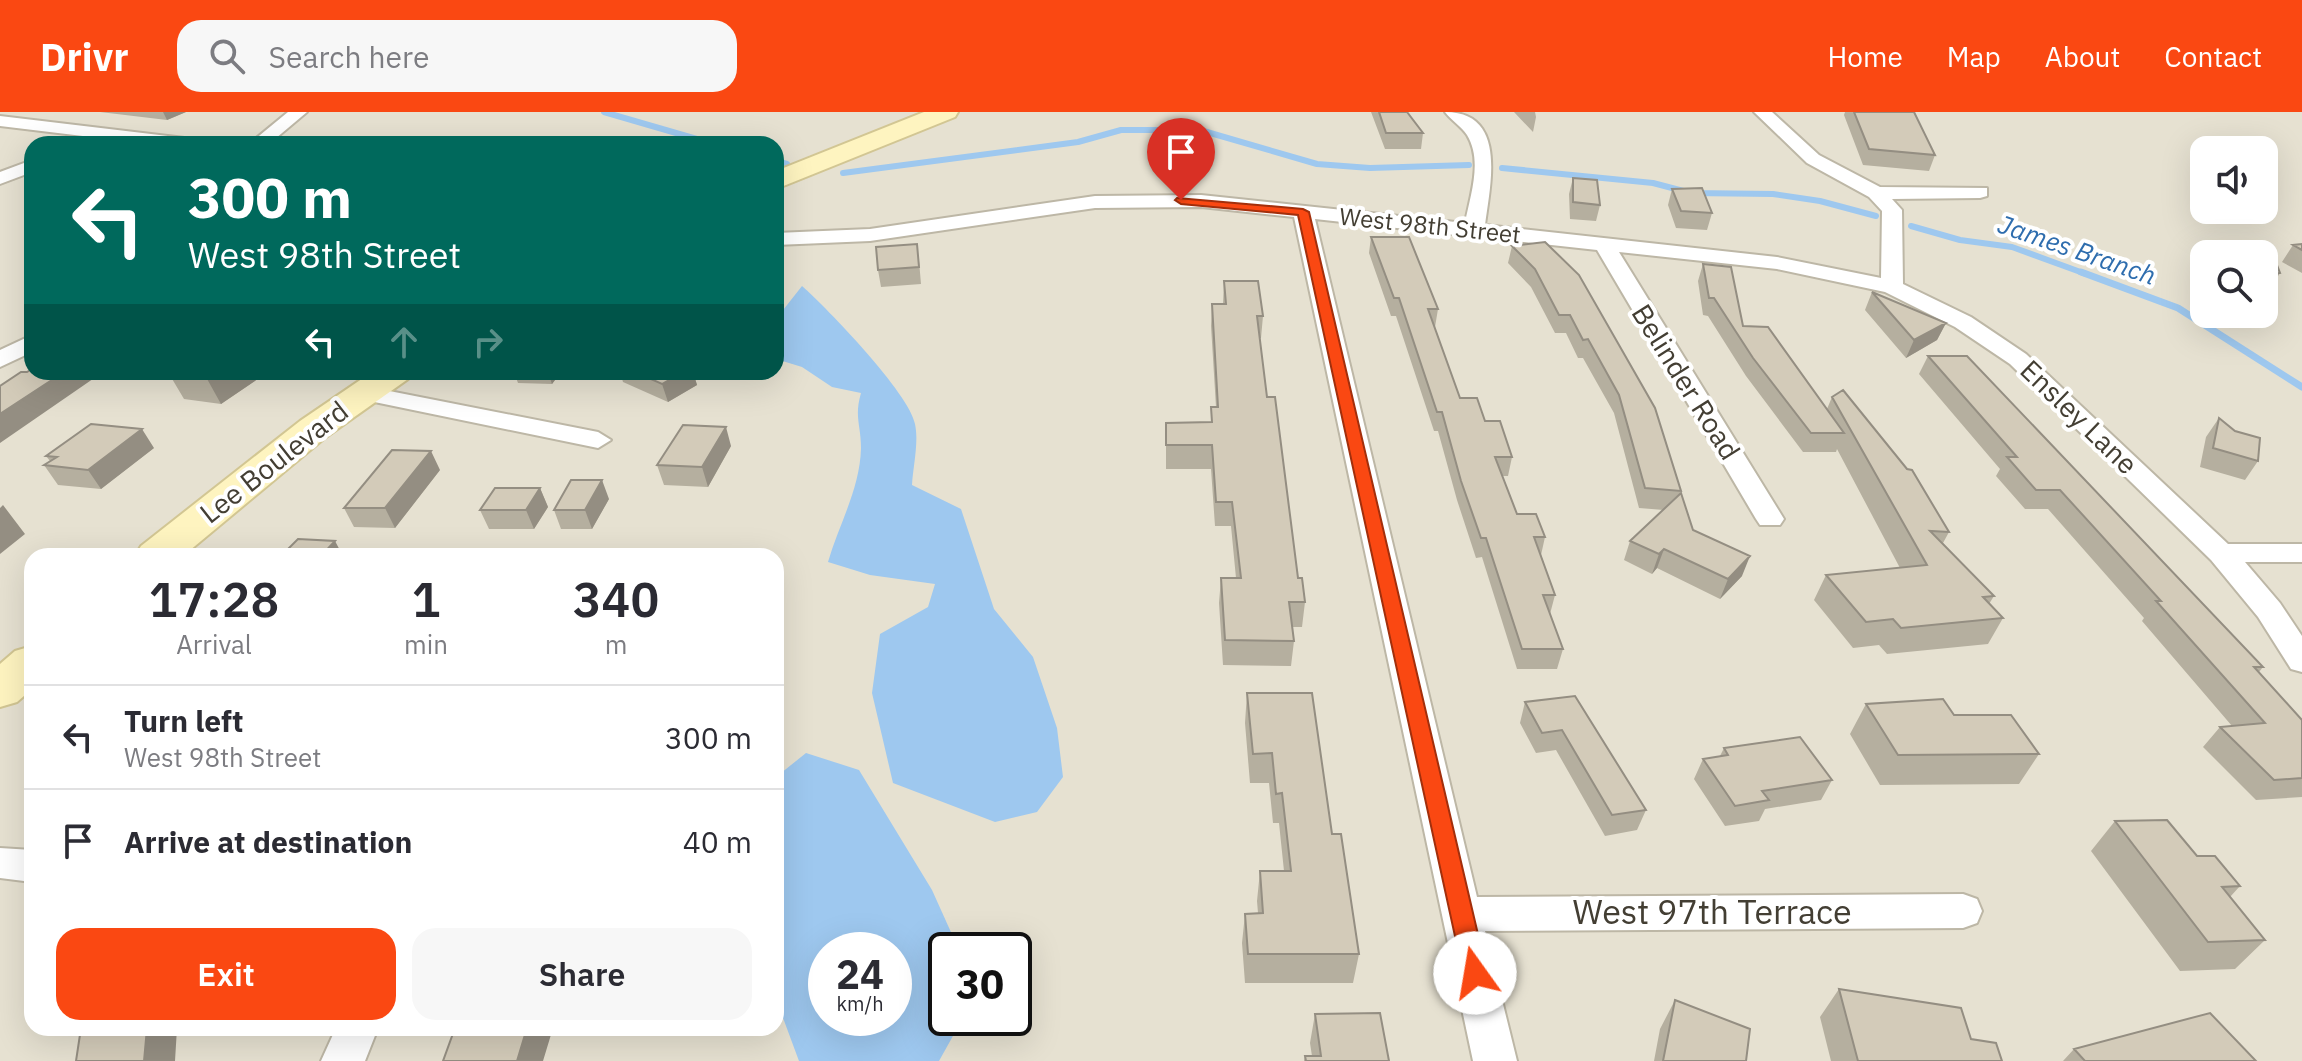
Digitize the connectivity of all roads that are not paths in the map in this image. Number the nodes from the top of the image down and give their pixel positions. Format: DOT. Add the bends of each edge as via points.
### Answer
graph roads {
  1 [pos="22,112"];
  2 [pos="299,112"];
  3 [pos="946,112"];
  4 [pos="1453,112"];
  5 [pos="1762,112"];
  6 [pos="0,121"];
  7 [pos="111,134"];
  8 [pos="106,136"];
  9 [pos="127,136"];
  10 [pos="268,136"];
  11 [pos="24,169"];
  12 [pos="0,178"];
  13 [pos="784,178"];
  14 [pos="1980,192"];
  15 [pos="1876,193"];
  16 [pos="1303,212"];
  17 [pos="1474,230"];
  18 [pos="784,239"];
  19 [pos="1604,244"];
  20 [pos="1892,287"];
  21 [pos="24,346"];
  22 [pos="0,360"];
  23 [pos="384,380"];
  24 [pos="364,393"];
  25 [pos="598,440"];
  26 [pos="1770,519"];
  27 [pos="166,548"];
  28 [pos="2221,553"];
  29 [pos="2302,553"];
  30 [pos="2302,661"];
  31 [pos="24,670"];
  32 [pos="0,690"];
  33 [pos="0,863"];
  34 [pos="24,865"];
  35 [pos="1963,911"];
  36 [pos="1461,914"];
  37 [pos="354,1036"];
  38 [pos="343,1061"];
  39 [pos="1495,1061"];
  1 -- 6 [label="street"];
  2 -- 10 [label="street"];
  3 -- 13 [label="street"];
  4 -- 17 [label="street" via="1474,128 1484,152"];
  5 -- 15 [label="street" via="1813,159"];
  6 -- 7 [label="street"];
  7 -- 8 [label="street"];
  7 -- 9 [label="street"];
  11 -- 12 [label="street"];
  14 -- 15 [label="street"];
  15 -- 20 [label="street" via="1892,210"];
  16 -- 17 [label="street, West 98th Street"];
  16 -- 18 [label="street, West 98th Street" via="1201,201 1117,201 870,235"];
  16 -- 36 [label="street"];
  17 -- 19 [label="street, West 98th Street"];
  19 -- 20 [label="street, West 98th Street" via="1777,263"];
  19 -- 26 [label="street, Belinder Road"];
  20 -- 28 [label="street, Ensley Lane" via="1963,322 2018,359"];
  21 -- 22 [label="street"];
  23 -- 24 [label="street, Lee Boulevard"];
  24 -- 25 [label="street"];
  24 -- 27 [label="street, Lee Boulevard"];
  28 -- 29 [label="street"];
  28 -- 30 [label="street, Ensley Lane" via="2269,610"];
  31 -- 32 [label="street"];
  33 -- 34 [label="street"];
  35 -- 36 [label="street, West 97th Terrace"];
  36 -- 39 [label="street"];
  37 -- 38 [label="street"];
}
